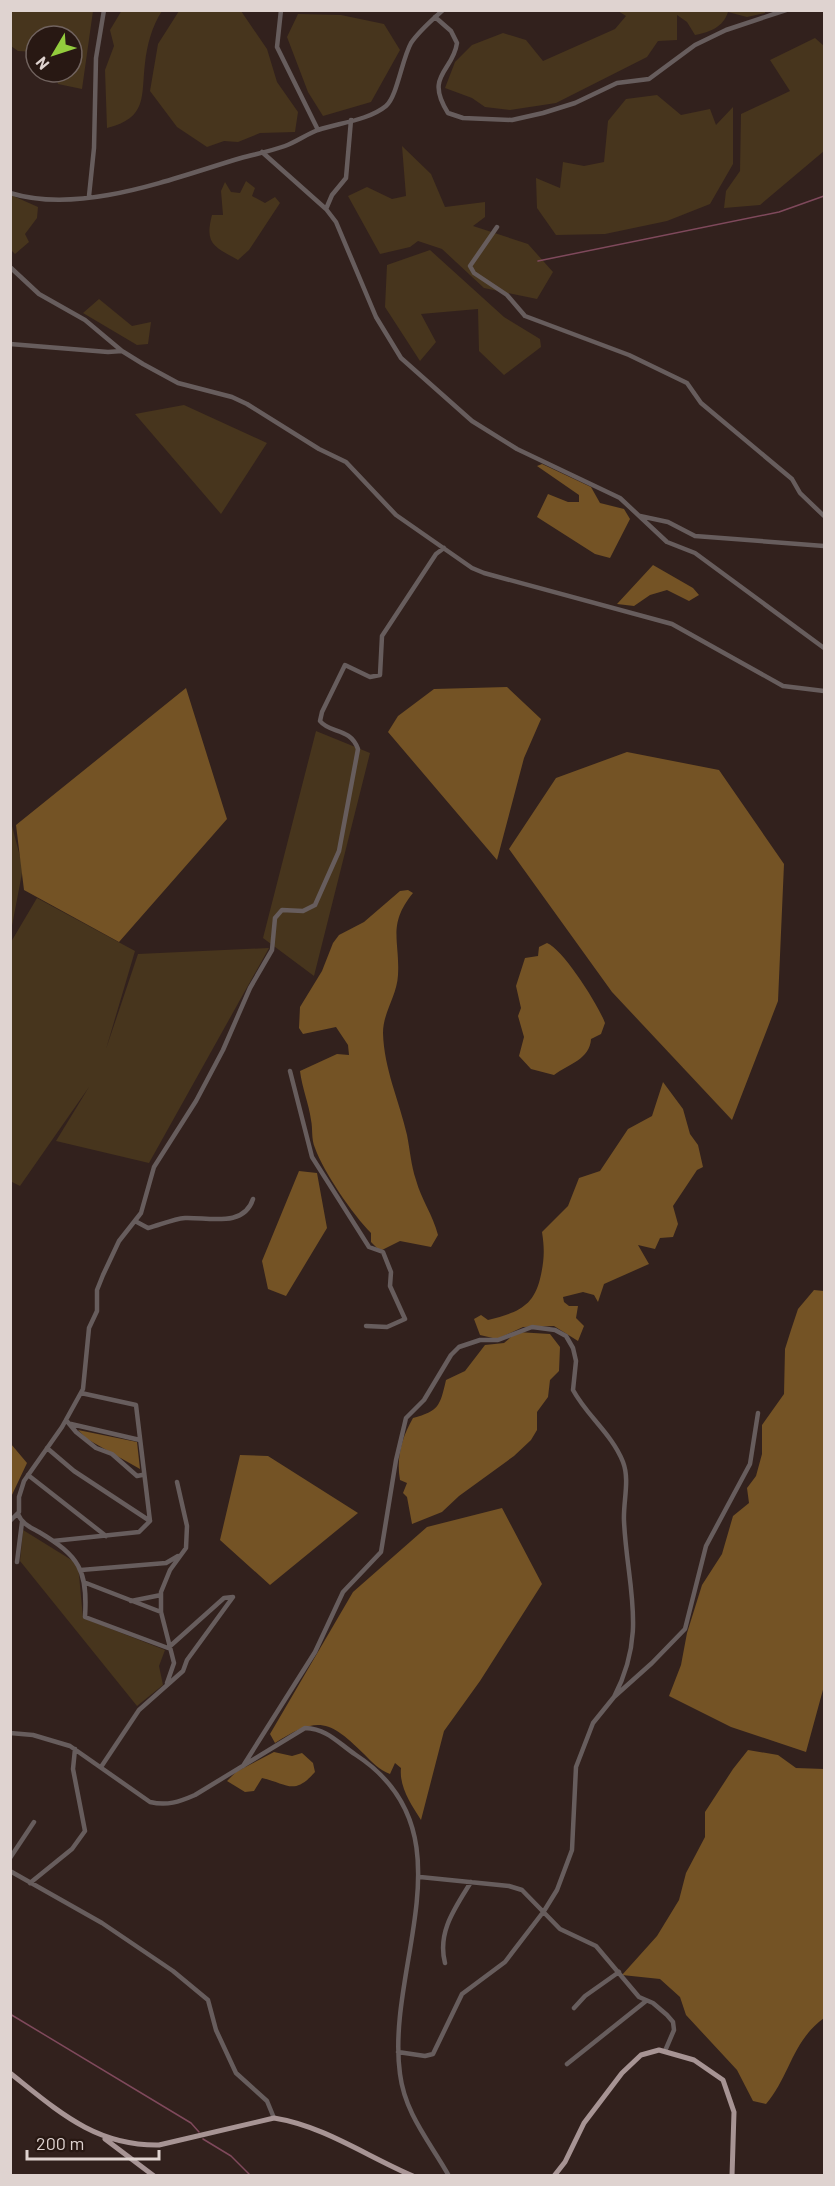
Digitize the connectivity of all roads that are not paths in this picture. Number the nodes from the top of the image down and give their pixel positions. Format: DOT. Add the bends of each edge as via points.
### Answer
graph roads {
  1 [pos="104,10"];
  2 [pos="281,10"];
  3 [pos="443,10"];
  4 [pos="786,10"];
  5 [pos="435,17"];
  6 [pos="351,120"];
  7 [pos="318,130"];
  8 [pos="262,152"];
  9 [pos="10,193"];
  10 [pos="89,196"];
  11 [pos="326,209"];
  12 [pos="497,227"];
  13 [pos="10,267"];
  14 [pos="10,344"];
  15 [pos="122,351"];
  16 [pos="638,515"];
  17 [pos="825,516"];
  18 [pos="825,546"];
  19 [pos="444,548"];
  20 [pos="825,648"];
  21 [pos="825,691"];
  22 [pos="290,1071"];
  23 [pos="253,1200"];
  24 [pos="135,1221"];
  25 [pos="366,1326"];
  26 [pos="81,1393"];
  27 [pos="758,1413"];
  28 [pos="66,1420"];
  29 [pos="72,1424"];
  30 [pos="140,1440"];
  31 [pos="46,1448"];
  32 [pos="28,1475"];
  33 [pos="142,1476"];
  34 [pos="177,1482"];
  35 [pos="18,1514"];
  36 [pos="10,1521"];
  37 [pos="150,1521"];
  38 [pos="22,1522"];
  39 [pos="106,1536"];
  40 [pos="53,1541"];
  41 [pos="181,1554"];
  42 [pos="17,1562"];
  43 [pos="81,1570"];
  44 [pos="86,1583"];
  45 [pos="161,1595"];
  46 [pos="131,1601"];
  47 [pos="161,1612"];
  48 [pos="168,1648"];
  49 [pos="166,1686"];
  50 [pos="614,1697"];
  51 [pos="10,1734"];
  52 [pos="75,1749"];
  53 [pos="243,1766"];
  54 [pos="101,1767"];
  55 [pos="34,1822"];
  56 [pos="10,1858"];
  57 [pos="10,1871"];
  58 [pos="420,1877"];
  59 [pos="471,1882"];
  60 [pos="30,1883"];
  61 [pos="544,1911"];
  62 [pos="445,1963"];
  63 [pos="619,1972"];
  64 [pos="646,2001"];
  65 [pos="574,2008"];
  66 [pos="665,2051"];
  67 [pos="398,2052"];
  68 [pos="567,2064"];
  69 [pos="10,2073"];
  70 [pos="274,2118"];
  71 [pos="104,2138"];
  72 [pos="154,2175"];
  73 [pos="413,2175"];
  74 [pos="449,2175"];
  75 [pos="554,2175"];
  76 [pos="732,2175"];
  1 -- 10 [label="street" via="96,58"];
  2 -- 7 [label="street" via="277,47"];
  3 -- 5 [label="street"];
  4 -- 5 [label="street" via="695,45 649,79 617,83 575,103 512,120 463,118 448,113 438,89 443,69 457,43 451,31"];
  5 -- 6 [label="street" via="411,44 387,105"];
  6 -- 7 [label="street"];
  6 -- 11 [label="street" via="346,178"];
  7 -- 8 [label="street" via="286,146"];
  8 -- 10 [label="street" via="178,179"];
  8 -- 11 [label="street"];
  9 -- 10 [label="street" via="39,200"];
  11 -- 16 [label="street" via="336,222 376,317 400,358 472,421 517,449 620,498"];
  12 -- 17 [label="street" via="470,266 474,273 507,296 525,316 629,355 687,383 701,403 792,479 800,493"];
  13 -- 15 [label="street" via="39,294 85,320"];
  14 -- 15 [label="street"];
  15 -- 19 [label="street" via="178,383 247,404 345,462 396,514"];
  16 -- 18 [label="street" via="668,522 695,536"];
  16 -- 20 [label="street" via="667,542 695,553"];
  19 -- 21 [label="street" via="484,573 672,624 783,686"];
  19 -- 24 [label="street" via="436,554 382,636 380,675 370,677 345,665 322,712 320,721 344,732 358,749 339,851 315,905 303,911 282,910 275,918 272,950 200,1092 154,1167 144,1207"];
  22 -- 25 [label="street" via="312,1158 369,1247 383,1252 391,1272 390,1286 405,1319 387,1327"];
  23 -- 24 [label="street" via="236,1218 183,1218 148,1228"];
  24 -- 26 [label="street" via="119,1241 97,1290 97,1311 89,1328"];
  26 -- 28 [label="street"];
  26 -- 30 [label="street" via="136,1405"];
  27 -- 50 [label="street" via="750,1464 706,1546 685,1629"];
  28 -- 29 [label="street"];
  28 -- 31 [label="street"];
  29 -- 30 [label="street"];
  29 -- 33 [label="street" via="96,1448 112,1454"];
  30 -- 37 [label="street"];
  31 -- 32 [label="street"];
  31 -- 37 [label="street"];
  32 -- 35 [label="street" via="19,1497"];
  32 -- 39 [label="street"];
  34 -- 41 [label="street" via="187,1526 186,1548"];
  35 -- 36 [label="street"];
  35 -- 38 [label="street"];
  37 -- 39 [label="street" via="139,1532"];
  38 -- 40 [label="street"];
  38 -- 42 [label="street"];
  39 -- 40 [label="street"];
  40 -- 43 [label="street" via="76,1559"];
  41 -- 43 [label="street" via="166,1563"];
  41 -- 45 [label="street"];
  43 -- 44 [label="street"];
  44 -- 46 [label="street"];
  44 -- 48 [label="street" via="85,1617"];
  45 -- 46 [label="street"];
  45 -- 47 [label="street"];
  46 -- 47 [label="street"];
  47 -- 48 [label="street"];
  48 -- 49 [label="street" via="174,1663"];
  48 -- 49 [label="street" via="224,1598 233,1597 183,1671"];
  49 -- 54 [label="street" via="139,1710"];
  50 -- 53 [label="street" via="623,1679 635,1615 624,1520 626,1470 612,1441 573,1390 576,1361 566,1336 532,1327 498,1340 480,1340 459,1347 424,1400 406,1418 381,1552 343,1593 315,1652"];
  50 -- 61 [label="street" via="593,1723 581,1751 576,1767 572,1850"];
  51 -- 52 [label="street" via="43,1738"];
  52 -- 54 [label="street"];
  52 -- 60 [label="street" via="73,1769 85,1831 72,1849"];
  53 -- 54 [label="street" via="182,1801 161,1804 150,1802"];
  53 -- 58 [label="street" via="302,1729 325,1731 376,1769 396,1790 417,1844"];
  55 -- 56 [label="street"];
  57 -- 60 [label="street"];
  58 -- 59 [label="street"];
  58 -- 67 [label="street" via="398,2027"];
  59 -- 61 [label="street" via="518,1888"];
  59 -- 62 [label="street" via="449,1918 441,1950"];
  60 -- 70 [label="street" via="102,1923 208,2000 216,2030 236,2073 267,2101"];
  61 -- 63 [label="street" via="561,1929 596,1946"];
  61 -- 67 [label="street" via="505,1962 462,1994 433,2054"];
  63 -- 64 [label="street"];
  63 -- 65 [label="street"];
  64 -- 66 [label="street" via="673,2022 672,2038"];
  64 -- 68 [label="street"];
  66 -- 75 [label="main road" via="642,2055 622,2073 584,2123 565,2162"];
  66 -- 76 [label="main road" via="694,2060 723,2080 734,2112"];
  67 -- 74 [label="street" via="404,2096 426,2141"];
  69 -- 71 [label="main road" via="75,2123"];
  70 -- 71 [label="main road" via="159,2145 142,2146"];
  70 -- 73 [label="main road" via="331,2135"];
  71 -- 72 [label="main road"];
}
